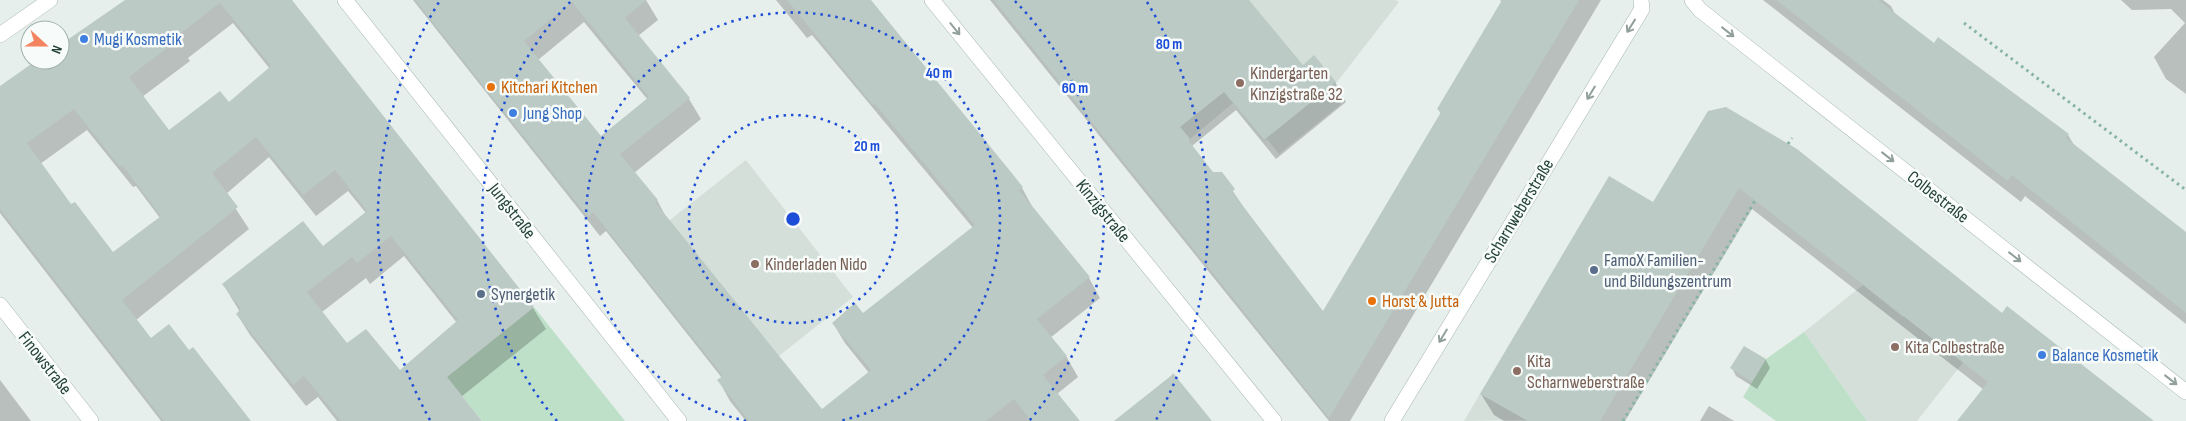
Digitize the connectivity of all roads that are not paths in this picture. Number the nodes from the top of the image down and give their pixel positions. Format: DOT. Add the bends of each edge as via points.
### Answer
graph roads {
  1 [pos="50,0"];
  2 [pos="345,0"];
  3 [pos="932,0"];
  4 [pos="1641,0"];
  5 [pos="1692,0"];
  6 [pos="0,35"];
  7 [pos="0,305"];
  8 [pos="2186,392"];
  9 [pos="91,421"];
  10 [pos="679,421"];
  11 [pos="1274,421"];
  12 [pos="1392,421"];
  1 -- 6 [label="street"];
  2 -- 10 [label="street, Jungstraße"];
  3 -- 11 [label="street, Kinzigstraße, one-way"];
  4 -- 12 [label="street, Scharnweberstraße, one-way" via="1642,8"];
  5 -- 8 [label="street, Colbestraße, one-way" via="1700,10"];
  7 -- 9 [label="street, Finowstraße"];
}
